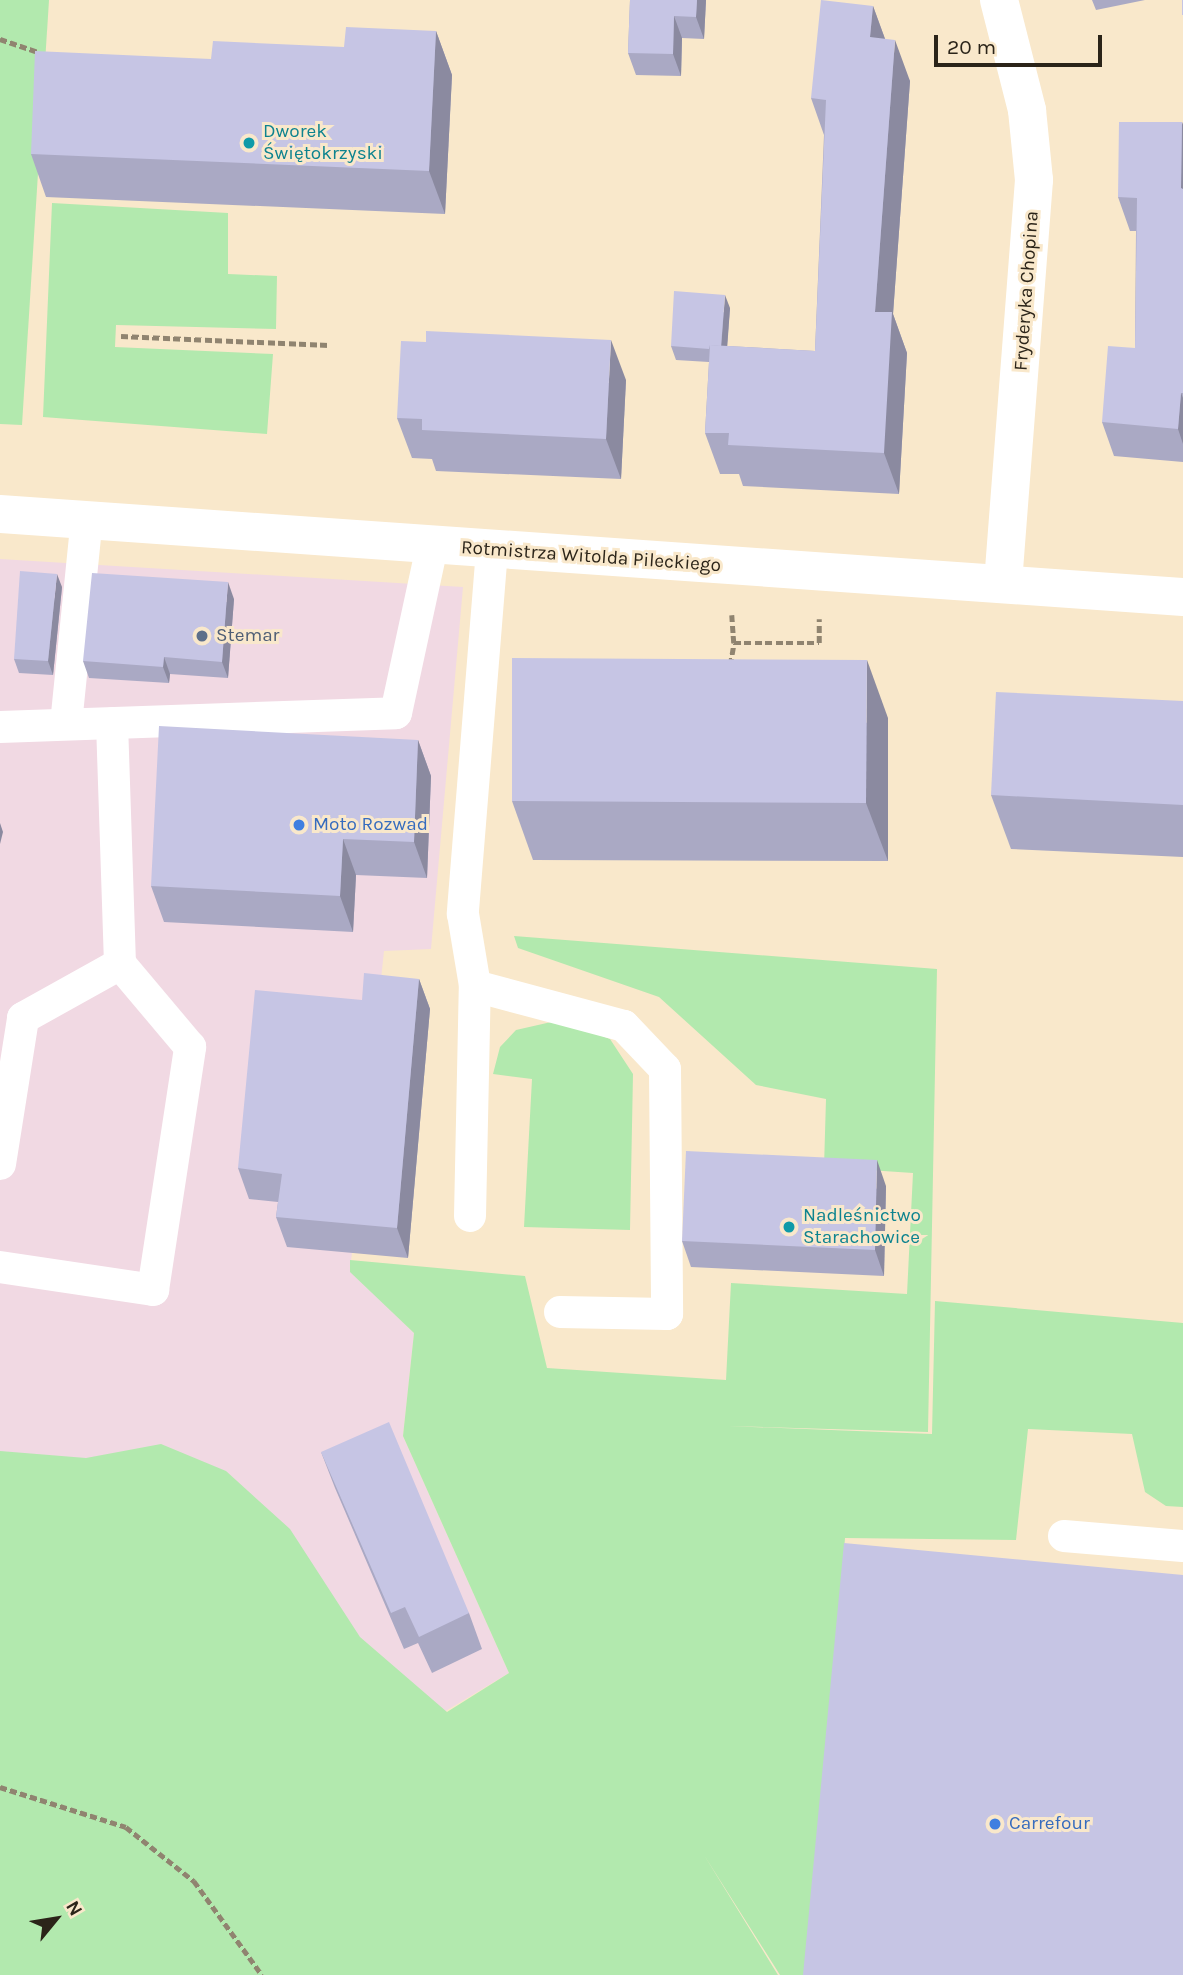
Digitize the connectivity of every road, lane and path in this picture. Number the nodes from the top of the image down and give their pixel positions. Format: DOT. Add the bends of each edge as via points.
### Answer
graph roads {
  1 [pos="999,0"];
  2 [pos="0,39"];
  3 [pos="54,54"];
  4 [pos="121,336"];
  5 [pos="329,345"];
  6 [pos="0,513"];
  7 [pos="87,519"];
  8 [pos="432,546"];
  9 [pos="492,550"];
  10 [pos="1003,584"];
  11 [pos="1183,597"];
  12 [pos="732,614"];
  13 [pos="819,621"];
  14 [pos="734,643"];
  15 [pos="729,681"];
  16 [pos="112,723"];
  17 [pos="66,724"];
  18 [pos="0,727"];
  19 [pos="120,964"];
  20 [pos="475,986"];
  21 [pos="0,1164"];
  22 [pos="470,1216"];
  23 [pos="0,1267"];
  24 [pos="560,1312"];
  25 [pos="1063,1536"];
  26 [pos="1183,1546"];
  27 [pos="0,1787"];
  28 [pos="262,1975"];
  1 -- 10 [label="street, Fryderyka Chopina" via="1027,110 1034,180"];
  2 -- 3 [label="path"];
  4 -- 5 [label="path"];
  6 -- 7 [label="street, Rotmistrza Witolda Pileckiego"];
  7 -- 8 [label="street, Rotmistrza Witolda Pileckiego"];
  7 -- 17 [label="lane"];
  8 -- 9 [label="street, Rotmistrza Witolda Pileckiego"];
  8 -- 16 [label="lane" via="396,713"];
  9 -- 10 [label="street, Rotmistrza Witolda Pileckiego"];
  9 -- 20 [label="lane" via="463,914"];
  10 -- 11 [label="street, Rotmistrza Witolda Pileckiego"];
  12 -- 14 [label="path"];
  13 -- 14 [label="path" via="819,643"];
  14 -- 15 [label="path"];
  16 -- 17 [label="lane"];
  16 -- 19 [label="lane"];
  17 -- 18 [label="lane"];
  19 -- 21 [label="lane" via="23,1018"];
  19 -- 23 [label="lane" via="190,1047 153,1290"];
  20 -- 22 [label="lane"];
  20 -- 24 [label="lane" via="624,1026 665,1069 667,1314"];
  25 -- 26 [label="lane"];
  27 -- 28 [label="path" via="126,1827 194,1881"];
}
